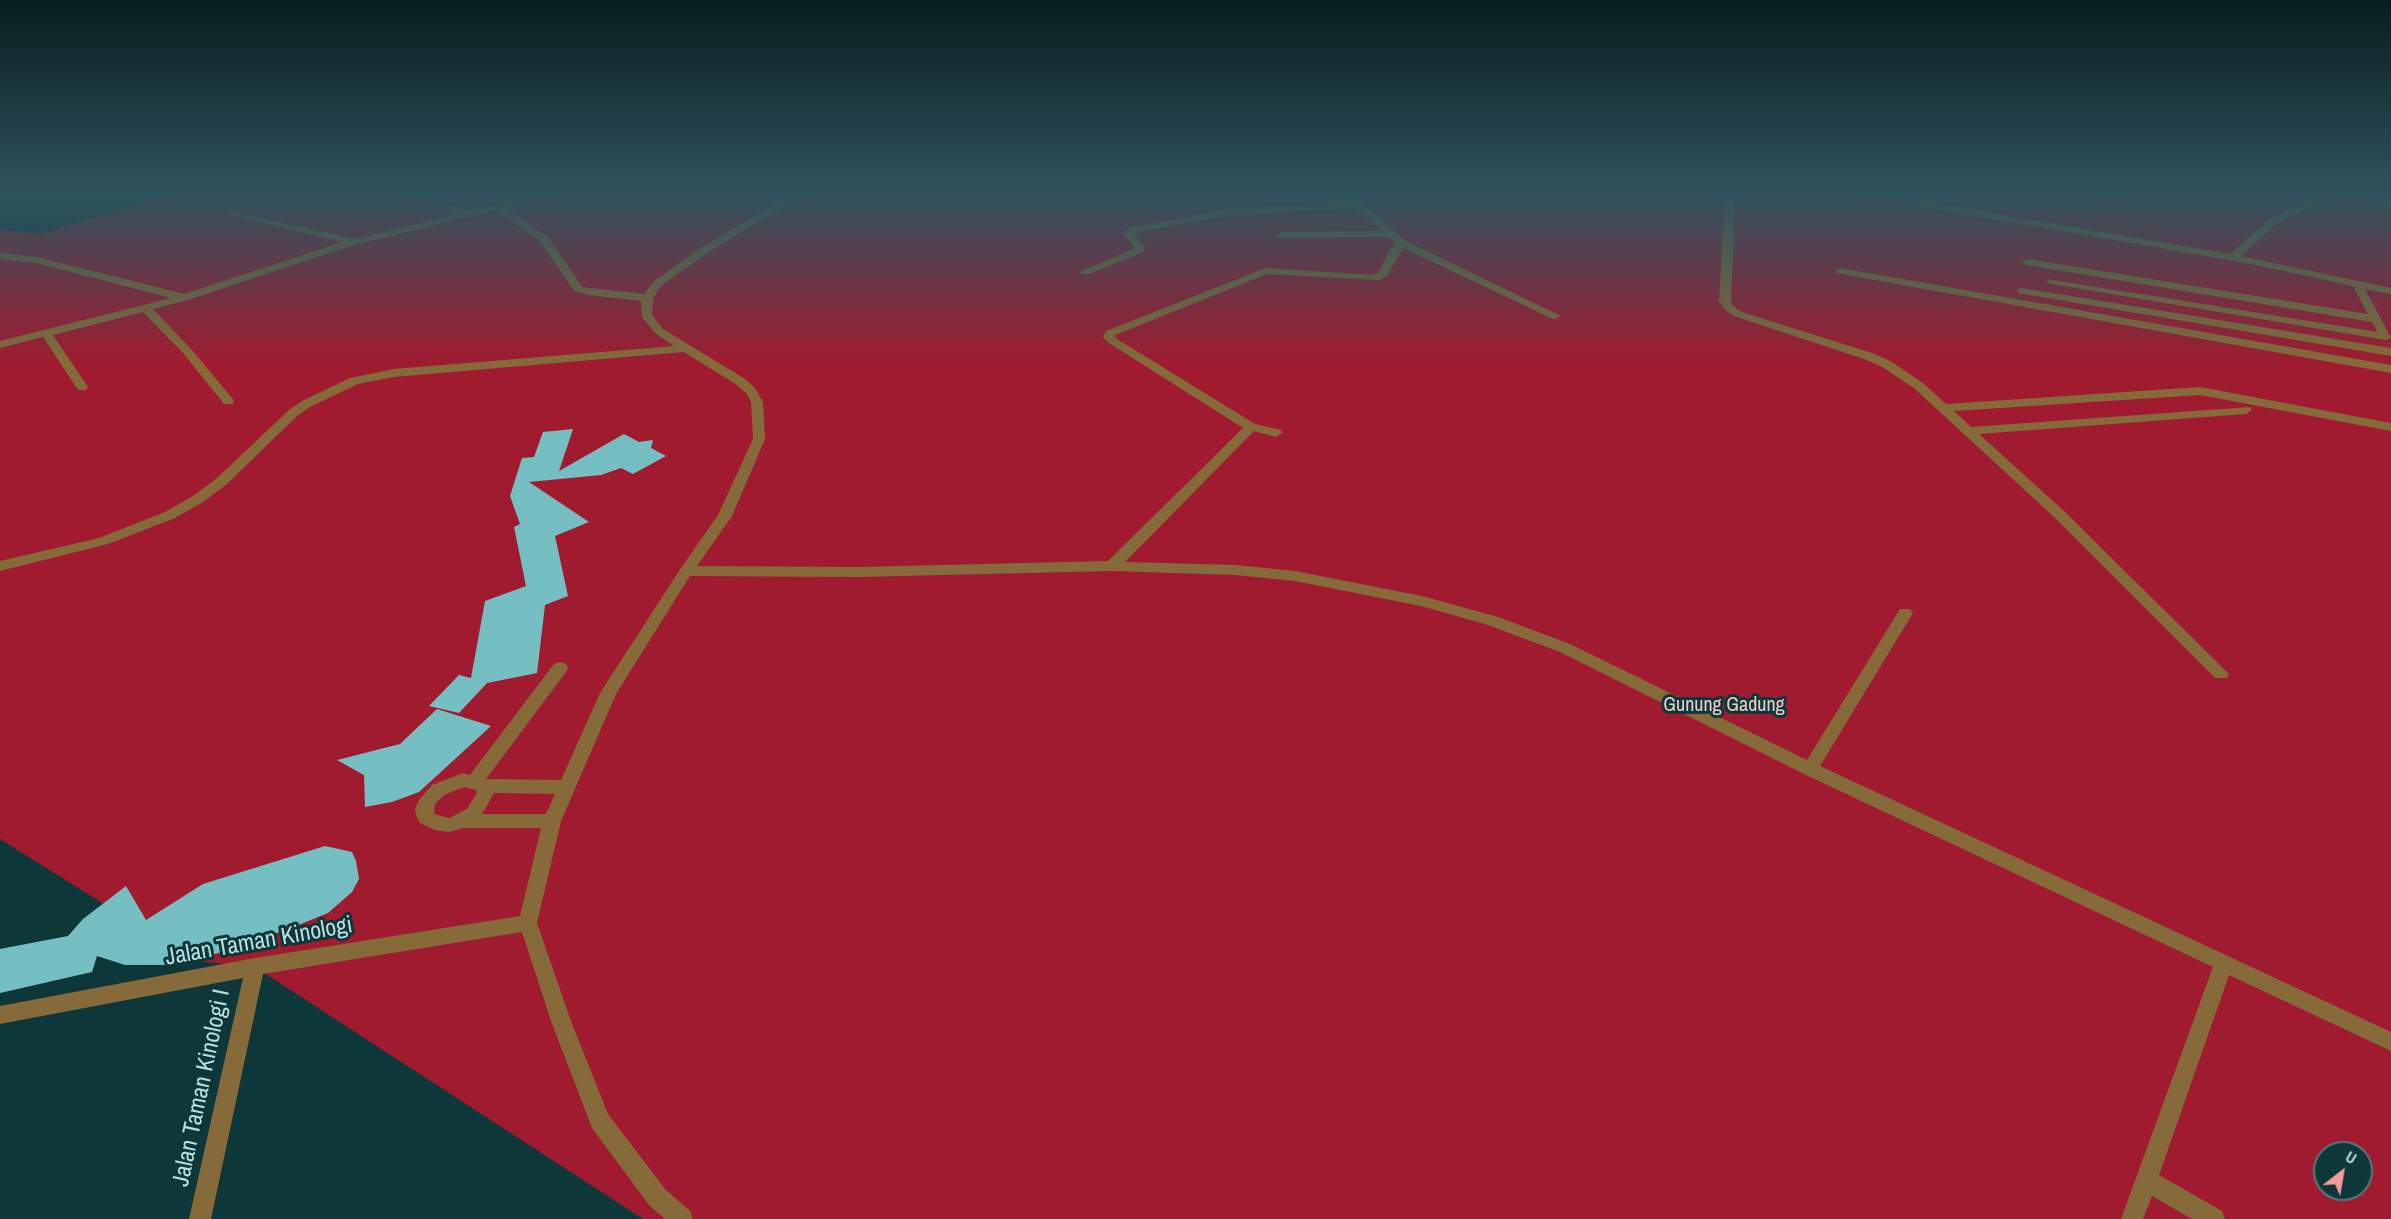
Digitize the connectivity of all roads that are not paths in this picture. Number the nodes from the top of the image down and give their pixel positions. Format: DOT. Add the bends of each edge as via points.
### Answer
graph roads {
  1 [pos="328,251"];
  2 [pos="552,251"];
  3 [pos="703,251"];
  4 [pos="1138,251"];
  5 [pos="1394,251"];
  6 [pos="1419,251"];
  7 [pos="1727,251"];
  8 [pos="2191,251"];
  9 [pos="2240,251"];
  10 [pos="0,256"];
  11 [pos="2232,258"];
  12 [pos="2027,262"];
  13 [pos="1840,271"];
  14 [pos="1085,272"];
  15 [pos="2051,281"];
  16 [pos="2357,284"];
  17 [pos="2022,291"];
  18 [pos="2391,291"];
  19 [pos="184,298"];
  20 [pos="647,298"];
  21 [pos="145,308"];
  22 [pos="1555,316"];
  23 [pos="2376,319"];
  24 [pos="2391,321"];
  25 [pos="46,333"];
  26 [pos="0,345"];
  27 [pos="687,348"];
  28 [pos="2391,352"];
  29 [pos="2391,369"];
  30 [pos="82,387"];
  31 [pos="228,401"];
  32 [pos="1943,408"];
  33 [pos="2246,410"];
  34 [pos="1251,427"];
  35 [pos="2391,427"];
  36 [pos="1968,431"];
  37 [pos="1276,433"];
  38 [pos="0,566"];
  39 [pos="1112,566"];
  40 [pos="686,572"];
  41 [pos="1905,612"];
  42 [pos="560,668"];
  43 [pos="2221,674"];
  44 [pos="1810,769"];
  45 [pos="479,784"];
  46 [pos="567,786"];
  47 [pos="463,821"];
  48 [pos="552,821"];
  49 [pos="528,923"];
  50 [pos="2224,963"];
  51 [pos="255,967"];
  52 [pos="0,1015"];
  53 [pos="2391,1042"];
  54 [pos="2146,1180"];
  55 [pos="200,1219"];
  56 [pos="682,1219"];
  57 [pos="2132,1219"];
  58 [pos="2214,1219"];
  1 -- 19 [label="street"];
  2 -- 20 [label="street" via="578,289"];
  3 -- 20 [label="street" via="658,283"];
  4 -- 14 [label="street"];
  5 -- 34 [label="street" via="1381,277 1266,270 1110,333 1113,341"];
  6 -- 22 [label="street"];
  7 -- 32 [label="street" via="1725,301 1729,308 1888,365"];
  8 -- 11 [label="street"];
  9 -- 11 [label="street"];
  10 -- 19 [label="street" via="37,260"];
  11 -- 16 [label="street"];
  12 -- 23 [label="street"];
  13 -- 29 [label="street"];
  15 -- 23 [label="street" via="2386,338"];
  16 -- 18 [label="street"];
  16 -- 23 [label="street"];
  17 -- 28 [label="street"];
  19 -- 21 [label="street"];
  20 -- 27 [label="street" via="646,315 652,324"];
  21 -- 25 [label="street"];
  21 -- 31 [label="street"];
  23 -- 24 [label="street"];
  25 -- 26 [label="street"];
  25 -- 30 [label="street"];
  27 -- 38 [label="street" via="394,373 354,381 321,394 293,413 222,481 170,514 103,541"];
  27 -- 40 [label="street" via="751,391 757,402 759,440 725,516"];
  32 -- 35 [label="street" via="2200,391"];
  32 -- 36 [label="street"];
  33 -- 36 [label="street"];
  34 -- 37 [label="street"];
  34 -- 39 [label="street"];
  36 -- 43 [label="street" via="2059,514"];
  39 -- 40 [label="street"];
  39 -- 44 [label="street" via="1295,576 1411,598 1493,621 1565,648"];
  40 -- 46 [label="street" via="608,693"];
  41 -- 44 [label="street"];
  42 -- 45 [label="street"];
  44 -- 50 [label="street"];
  45 -- 46 [label="street"];
  45 -- 47 [label="street" via="486,794 482,804"];
  45 -- 47 [label="street" via="463,780 438,790 424,809 426,818 435,823"];
  46 -- 48 [label="street"];
  47 -- 48 [label="street"];
  48 -- 49 [label="street"];
  49 -- 51 [label="street, Jalan Taman Kinologi"];
  49 -- 56 [label="street" via="600,1121 657,1197"];
  50 -- 53 [label="street"];
  50 -- 54 [label="street"];
  51 -- 52 [label="street, Jalan Taman Kinologi"];
  51 -- 55 [label="street, Jalan Taman Kinologi I"];
  54 -- 57 [label="street"];
  54 -- 58 [label="street"];
}
